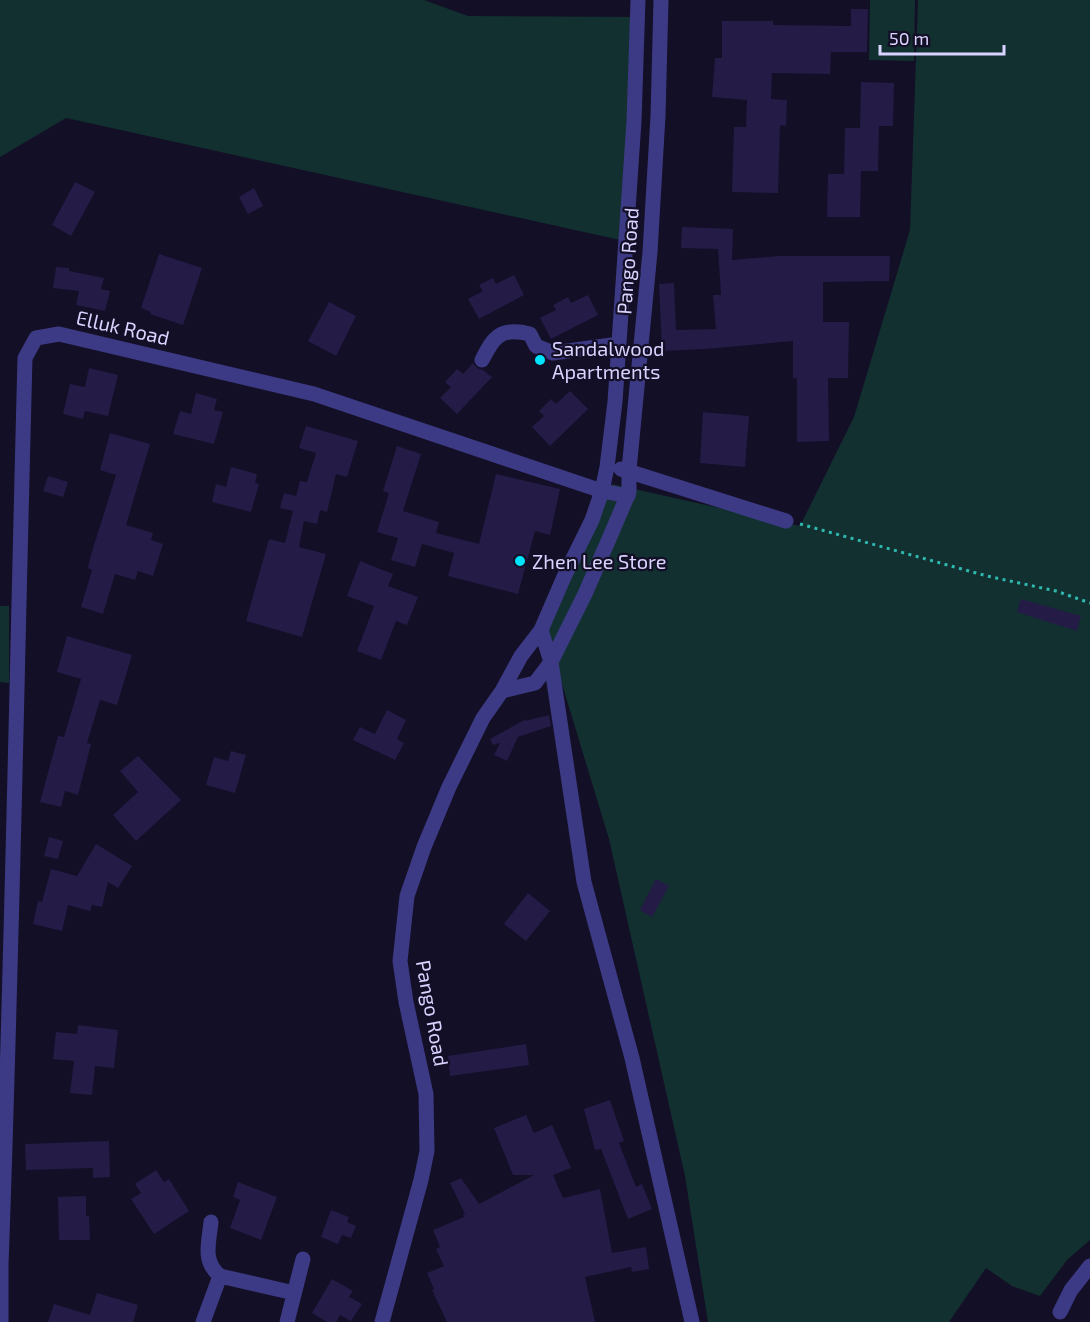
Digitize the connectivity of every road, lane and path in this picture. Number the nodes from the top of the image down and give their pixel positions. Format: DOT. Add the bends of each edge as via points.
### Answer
graph roads {
  1 [pos="638,0"];
  2 [pos="661,0"];
  3 [pos="619,344"];
  4 [pos="482,360"];
  5 [pos="606,467"];
  6 [pos="629,470"];
  7 [pos="602,491"];
  8 [pos="628,496"];
  9 [pos="786,521"];
  10 [pos="1090,603"];
  11 [pos="541,630"];
  12 [pos="550,662"];
  13 [pos="502,691"];
  14 [pos="211,1222"];
  15 [pos="303,1259"];
  16 [pos="1090,1266"];
  17 [pos="220,1276"];
  18 [pos="294,1293"];
  19 [pos="1060,1312"];
  20 [pos="1,1322"];
  21 [pos="203,1322"];
  22 [pos="287,1322"];
  23 [pos="382,1322"];
  24 [pos="692,1322"];
  1 -- 3 [label="street, Pango Road"];
  2 -- 6 [label="street, Pango Road" via="650,252"];
  3 -- 4 [label="street" via="553,353 536,346 530,334 517,331 492,340"];
  3 -- 5 [label="street, Pango Road"];
  5 -- 6 [label="street"];
  5 -- 7 [label="street, Pango Road"];
  6 -- 8 [label="street, Pango Road"];
  6 -- 9 [label="street"];
  7 -- 8 [label="street, Elluk Road"];
  7 -- 11 [label="street, Pango Road"];
  7 -- 20 [label="street, Elluk Road" via="314,394 59,334 36,338 25,358"];
  8 -- 12 [label="street, Pango Road"];
  9 -- 10 [label="path"];
  11 -- 12 [label="street"];
  11 -- 13 [label="street, Pango Road"];
  12 -- 13 [label="street, Pango Road" via="535,683"];
  12 -- 24 [label="street" via="584,882 632,1058"];
  13 -- 23 [label="street, Pango Road" via="483,718 449,787 407,896 400,961 426,1094 427,1151"];
  14 -- 17 [label="street" via="208,1260"];
  15 -- 18 [label="street"];
  16 -- 19 [label="street"];
  17 -- 18 [label="street"];
  17 -- 21 [label="street"];
  18 -- 22 [label="street"];
}
